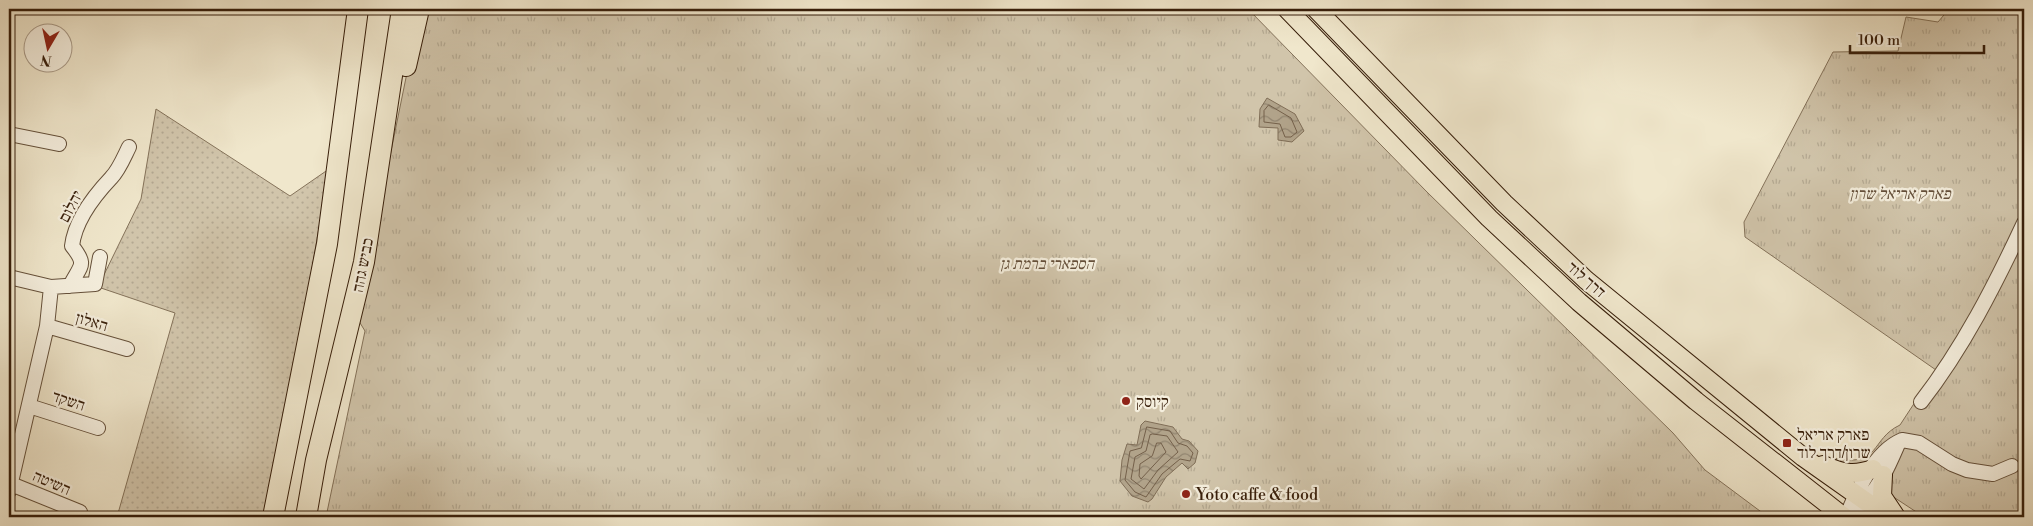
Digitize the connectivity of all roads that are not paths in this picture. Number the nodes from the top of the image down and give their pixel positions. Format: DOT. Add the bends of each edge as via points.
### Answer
graph roads {
  1 [pos="358,9"];
  2 [pos="402,9"];
  3 [pos="419,9"];
  4 [pos="1288,9"];
  5 [pos="1316,9"];
  6 [pos="9,134"];
  7 [pos="59,144"];
  8 [pos="129,147"];
  9 [pos="2024,223"];
  10 [pos="100,257"];
  11 [pos="364,262"];
  12 [pos="9,277"];
  13 [pos="70,286"];
  14 [pos="51,287"];
  15 [pos="47,326"];
  16 [pos="127,349"];
  17 [pos="1920,402"];
  18 [pos="30,406"];
  19 [pos="98,428"];
  20 [pos="1803,457"];
  21 [pos="2012,466"];
  22 [pos="1878,472"];
  23 [pos="10,488"];
  24 [pos="1860,499"];
  25 [pos="80,512"];
  26 [pos="273,517"];
  27 [pos="306,517"];
  28 [pos="1846,517"];
  29 [pos="1888,517"];
  30 [pos="1896,517"];
  1 -- 26 [label="highway" via="327,244"];
  2 -- 11 [label="highway, כביש גהה"];
  3 -- 11 [label="highway"];
  4 -- 28 [label="main road, דרך לוד" via="1463,192 1579,302 1704,407"];
  5 -- 20 [label="main road, דרך לוד" via="1538,236 1586,280"];
  6 -- 7 [label="street"];
  8 -- 13 [label="street, יהלום" via="112,177 89,204 73,238 72,246 82,264"];
  9 -- 17 [label="street" via="2003,268 1941,376"];
  10 -- 13 [label="street" via="95,284"];
  11 -- 27 [label="highway, כביש גהה" via="316,460"];
  12 -- 14 [label="street"];
  13 -- 14 [label="street"];
  14 -- 15 [label="street"];
  15 -- 16 [label="street, האלון"];
  15 -- 18 [label="street"];
  18 -- 19 [label="street, השקד"];
  18 -- 23 [label="street"];
  20 -- 22 [label="main road" via="1847,474"];
  20 -- 24 [label="main road, דרך לוד"];
  21 -- 22 [label="street" via="1993,474 1967,470 1909,440 1899,441"];
  22 -- 24 [label="street"];
  22 -- 30 [label="main road" via="1882,496"];
  23 -- 25 [label="street, השיטה"];
  24 -- 28 [label="street"];
  24 -- 29 [label="main road, דרך לוד"];
}
